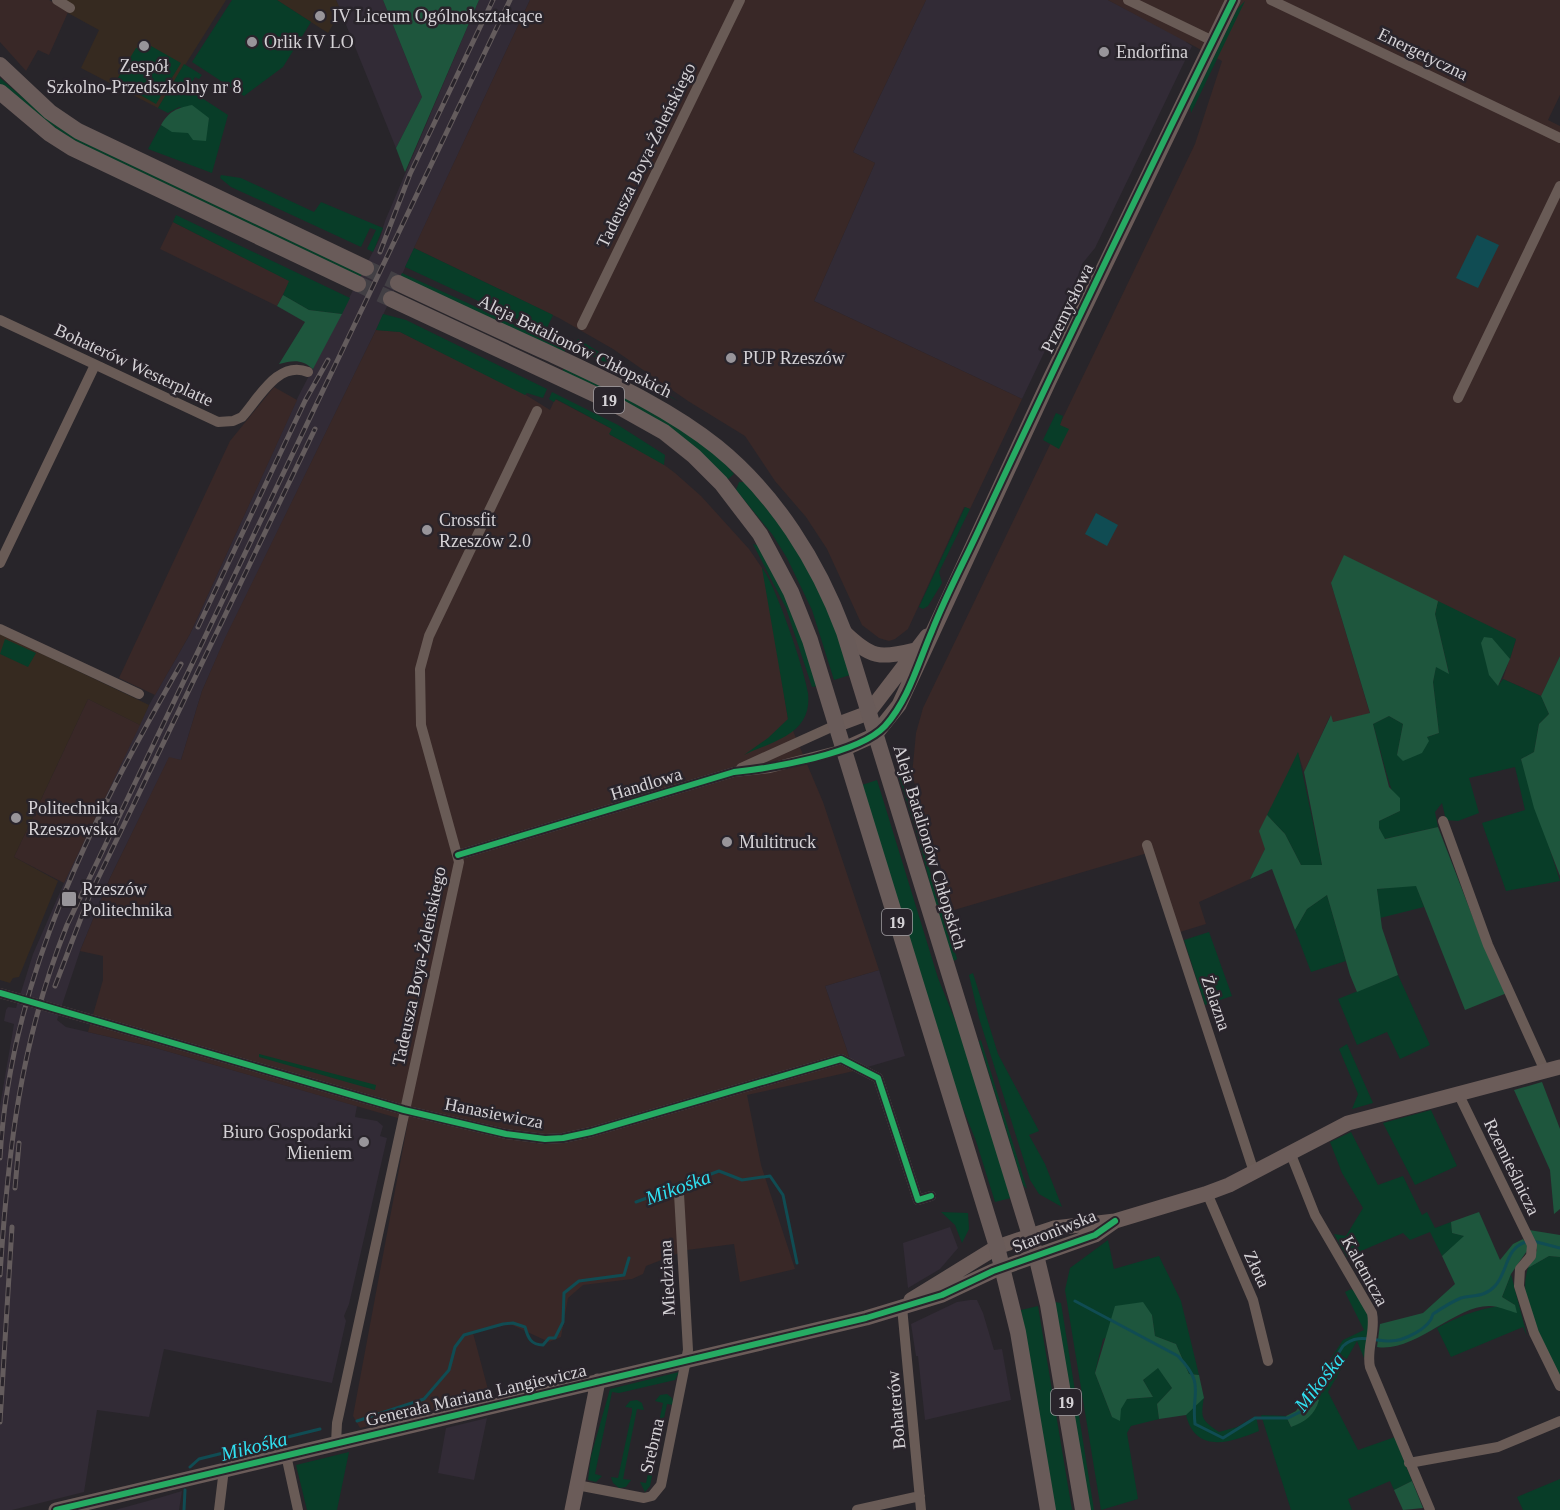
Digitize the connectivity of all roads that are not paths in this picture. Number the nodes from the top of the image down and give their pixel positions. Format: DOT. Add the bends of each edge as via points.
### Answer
graph roads {
  1 [pos="57,0"];
  2 [pos="740,0"];
  3 [pos="1128,0"];
  4 [pos="1233,0"];
  5 [pos="1271,0"];
  6 [pos="70,8"];
  7 [pos="1213,41"];
  8 [pos="0,66"];
  9 [pos="0,92"];
  10 [pos="1560,138"];
  11 [pos="1560,186"];
  12 [pos="366,268"];
  13 [pos="398,283"];
  14 [pos="358,284"];
  15 [pos="391,299"];
  16 [pos="0,320"];
  17 [pos="582,325"];
  18 [pos="95,365"];
  19 [pos="308,372"];
  20 [pos="1458,398"];
  21 [pos="537,411"];
  22 [pos="0,563"];
  23 [pos="0,629"];
  24 [pos="931,631"];
  25 [pos="844,632"];
  26 [pos="915,650"];
  27 [pos="139,694"];
  28 [pos="868,713"];
  29 [pos="836,725"];
  30 [pos="875,735"];
  31 [pos="844,748"];
  32 [pos="734,772"];
  33 [pos="1443,821"];
  34 [pos="1147,844"];
  35 [pos="458,855"];
  36 [pos="0,993"];
  37 [pos="1556,1069"];
  38 [pos="1458,1093"];
  39 [pos="404,1110"];
  40 [pos="1290,1152"];
  41 [pos="1254,1172"];
  42 [pos="1208,1193"];
  43 [pos="679,1194"];
  44 [pos="931,1196"];
  45 [pos="1115,1221"];
  46 [pos="1029,1236"];
  47 [pos="997,1247"];
  48 [pos="1036,1255"];
  49 [pos="1003,1268"];
  50 [pos="902,1307"];
  51 [pos="686,1361"];
  52 [pos="1268,1361"];
  53 [pos="598,1381"];
  54 [pos="1560,1386"];
  55 [pos="1560,1421"];
  56 [pos="336,1443"];
  57 [pos="286,1455"];
  58 [pos="1409,1463"];
  59 [pos="224,1469"];
  60 [pos="577,1485"];
  61 [pos="920,1496"];
  62 [pos="56,1510"];
  63 [pos="219,1510"];
  64 [pos="298,1510"];
  65 [pos="572,1510"];
  66 [pos="857,1510"];
  67 [pos="921,1510"];
  68 [pos="1048,1510"];
  69 [pos="1083,1510"];
  70 [pos="1430,1510"];
  1 -- 6 [label="street"];
  2 -- 17 [label="street, Tadeusza Boya-Żeleńskiego"];
  3 -- 7 [label="street"];
  4 -- 7 [label="street, Przemysłowa"];
  5 -- 10 [label="street, Energetyczna"];
  7 -- 24 [label="street, Przemysłowa"];
  8 -- 12 [label="main road" via="50,112 78,131"];
  9 -- 14 [label="main road" via="72,148"];
  11 -- 20 [label="street"];
  13 -- 25 [label="main road, Aleja Batalionów Chłopskich / 19" via="633,393 718,448 758,487 793,532 829,595"];
  15 -- 29 [label="main road, Aleja Batalionów Chłopskich / 19" via="607,399 664,432 705,466 747,515 778,565 810,640"];
  16 -- 18 [label="street, Bohaterów Westerplatte"];
  18 -- 19 [label="street, Bohaterów Westerplatte" via="207,418 225,422 242,417 282,373 300,369"];
  18 -- 22 [label="street"];
  21 -- 35 [label="street, Tadeusza Boya-Żeleńskiego" via="429,636 420,669 421,725"];
  23 -- 27 [label="street"];
  24 -- 26 [label="street, Przemysłowa"];
  24 -- 30 [label="street, Przemysłowa" via="923,658 899,705"];
  25 -- 26 [label="street" via="872,655 883,657"];
  25 -- 28 [label="main road, Aleja Batalionów Chłopskich / 19"];
  26 -- 28 [label="street, Przemysłowa"];
  28 -- 29 [label="street"];
  28 -- 30 [label="main road, Aleja Batalionów Chłopskich / 19"];
  29 -- 31 [label="main road, Aleja Batalionów Chłopskich / 19"];
  29 -- 32 [label="street, Handlowa"];
  30 -- 31 [label="street"];
  30 -- 46 [label="main road, Aleja Batalionów Chłopskich / 19"];
  31 -- 32 [label="street, Handlowa" via="770,768"];
  31 -- 47 [label="main road, Aleja Batalionów Chłopskich / 19"];
  32 -- 35 [label="street, Handlowa"];
  33 -- 37 [label="street" via="1488,945"];
  34 -- 41 [label="street, Żelazna"];
  35 -- 39 [label="street, Tadeusza Boya-Żeleńskiego" via="458,871"];
  36 -- 39 [label="street, Hanasiewicza"];
  37 -- 38 [label="street, Staroniwska"];
  38 -- 40 [label="street, Staroniwska" via="1348,1123"];
  38 -- 54 [label="street, Rzemieślnicza" via="1531,1242 1531,1256 1520,1269 1519,1286 1534,1333"];
  39 -- 44 [label="street, Hanasiewicza" via="506,1134 563,1138 841,1059 878,1078 918,1200"];
  39 -- 56 [label="street, Tadeusza Boya-Żeleńskiego" via="337,1423"];
  40 -- 41 [label="street, Staroniwska"];
  40 -- 58 [label="street, Kaletnicza" via="1315,1215 1370,1308 1374,1325 1368,1354 1370,1367"];
  41 -- 42 [label="street, Staroniwska"];
  42 -- 45 [label="street, Staroniwska"];
  42 -- 52 [label="street, Złota" via="1254,1300"];
  43 -- 51 [label="street, Miedziana"];
  45 -- 46 [label="street, Staroniwska" via="1077,1223"];
  45 -- 48 [label="street, Staroniwska" via="1095,1235"];
  46 -- 47 [label="street, Generała Mariana Langiewicza"];
  46 -- 48 [label="main road, Aleja Batalionów Chłopskich / 19"];
  47 -- 49 [label="main road, Aleja Batalionów Chłopskich / 19"];
  47 -- 50 [label="street, Generała Mariana Langiewicza"];
  48 -- 49 [label="street, Staroniwska"];
  48 -- 69 [label="main road, 19" via="1055,1340"];
  49 -- 50 [label="street, Generała Mariana Langiewicza" via="942,1295"];
  49 -- 68 [label="main road, 19" via="1027,1378"];
  50 -- 51 [label="street, Generała Mariana Langiewicza"];
  50 -- 61 [label="street, Bohaterów"];
  51 -- 53 [label="street, Generała Mariana Langiewicza"];
  51 -- 60 [label="street, Srebrna" via="657,1491 644,1498"];
  53 -- 56 [label="street, Generała Mariana Langiewicza"];
  53 -- 60 [label="street"];
  55 -- 58 [label="street" via="1498,1447"];
  56 -- 57 [label="street, Generała Mariana Langiewicza"];
  57 -- 59 [label="street, Generała Mariana Langiewicza"];
  57 -- 64 [label="street"];
  58 -- 70 [label="street, Kaletnicza"];
  59 -- 62 [label="street, Generała Mariana Langiewicza"];
  59 -- 63 [label="street"];
  60 -- 65 [label="street"];
  61 -- 66 [label="street"];
  61 -- 67 [label="street, Bohaterów"];
}
